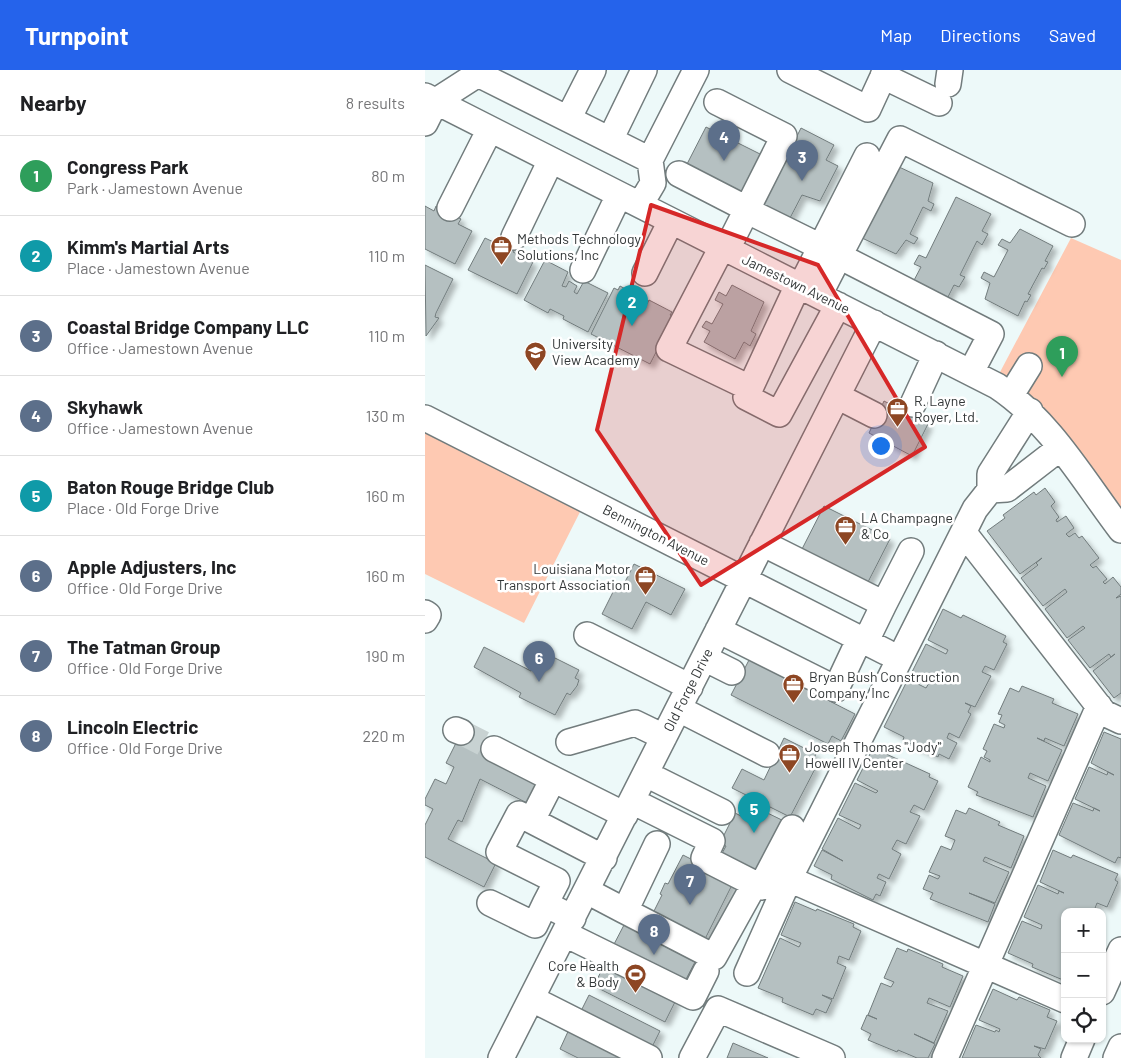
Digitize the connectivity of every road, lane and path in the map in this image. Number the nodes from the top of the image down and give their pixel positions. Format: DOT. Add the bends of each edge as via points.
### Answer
graph roads {
  1 [pos="593,70"];
  2 [pos="644,70"];
  3 [pos="696,70"];
  4 [pos="791,70"];
  5 [pos="885,73"];
  6 [pos="832,79"];
  7 [pos="945,86"];
  8 [pos="717,102"];
  9 [pos="429,107"];
  10 [pos="568,119"];
  11 [pos="490,129"];
  12 [pos="609,140"];
  13 [pos="867,156"];
  14 [pos="551,160"];
  15 [pos="650,160"];
  16 [pos="679,174"];
  17 [pos="630,200"];
  18 [pos="450,208"];
  19 [pos="753,212"];
  20 [pos="671,221"];
  21 [pos="1072,224"];
  22 [pos="514,237"];
  23 [pos="724,248"];
  24 [pos="830,252"];
  25 [pos="583,270"];
  26 [pos="645,273"];
  27 [pos="814,293"];
  28 [pos="874,323"];
  29 [pos="936,354"];
  30 [pos="1029,366"];
  31 [pos="971,372"];
  32 [pos="750,388"];
  33 [pos="1011,395"];
  34 [pos="837,396"];
  35 [pos="913,404"];
  36 [pos="1030,411"];
  37 [pos="874,415"];
  38 [pos="425,418"];
  39 [pos="1060,448"];
  40 [pos="990,490"];
  41 [pos="1121,530"];
  42 [pos="964,534"];
  43 [pos="762,543"];
  44 [pos="911,551"];
  45 [pos="744,579"];
  46 [pos="884,604"];
  47 [pos="425,613"];
  48 [pos="425,620"];
  49 [pos="718,630"];
  50 [pos="587,635"];
  51 [pos="871,644"];
  52 [pos="704,658"];
  53 [pos="732,672"];
  54 [pos="690,687"];
  55 [pos="1099,706"];
  56 [pos="679,709"];
  57 [pos="1121,722"];
  58 [pos="664,737"];
  59 [pos="569,742"];
  60 [pos="494,749"];
  61 [pos="767,754"];
  62 [pos="646,774"];
  63 [pos="553,779"];
  64 [pos="628,808"];
  65 [pos="722,812"];
  66 [pos="532,820"];
  67 [pos="792,828"];
  68 [pos="657,844"];
  69 [pos="604,858"];
  70 [pos="789,879"];
  71 [pos="587,891"];
  72 [pos="749,894"];
  73 [pos="490,903"];
  74 [pos="545,904"];
  75 [pos="625,911"];
  76 [pos="569,926"];
  77 [pos="1121,950"];
  78 [pos="985,965"];
  79 [pos="706,971"];
  80 [pos="747,973"];
  81 [pos="1106,983"];
  82 [pos="1061,998"];
  83 [pos="532,999"];
  84 [pos="1080,1043"];
  85 [pos="1121,1047"];
  86 [pos="656,1053"];
  87 [pos="501,1058"];
  88 [pos="692,1058"];
  89 [pos="832,1058"];
  90 [pos="945,1058"];
  91 [pos="1074,1058"];
  92 [pos="1116,1058"];
  1 -- 10 [label="street"];
  2 -- 12 [label="street"];
  3 -- 15 [label="street"];
  4 -- 6 [label="street"];
  5 -- 6 [label="street" via="869,109"];
  5 -- 7 [label="street"];
  8 -- 19 [label="street" via="784,136"];
  9 -- 10 [label="street" via="478,74"];
  9 -- 11 [label="street, Jamestown Avenue"];
  10 -- 12 [label="street"];
  11 -- 14 [label="street, Jamestown Avenue"];
  11 -- 18 [label="street"];
  12 -- 15 [label="street"];
  13 -- 24 [label="street"];
  14 -- 17 [label="street, Jamestown Avenue"];
  14 -- 22 [label="street"];
  15 -- 17 [label="street" via="653,183"];
  16 -- 19 [label="street"];
  17 -- 20 [label="street, Jamestown Avenue"];
  17 -- 25 [label="street"];
  19 -- 23 [label="street"];
  19 -- 24 [label="street"];
  20 -- 23 [label="street, Jamestown Avenue"];
  20 -- 26 [label="street"];
  21 -- 24 [label="street" via="900,139"];
  23 -- 27 [label="street, Jamestown Avenue"];
  23 -- 32 [label="street" via="669,349"];
  24 -- 27 [label="street"];
  24 -- 31 [label="street" via="991,334"];
  27 -- 28 [label="street, Jamestown Avenue"];
  27 -- 32 [label="street"];
  27 -- 32 [label="street" via="779,414 746,397"];
  28 -- 29 [label="street, Jamestown Avenue"];
  28 -- 34 [label="street, Old Forge Drive"];
  29 -- 31 [label="street, Jamestown Avenue"];
  29 -- 35 [label="street"];
  30 -- 33 [label="street"];
  31 -- 33 [label="street, Jamestown Avenue"];
  33 -- 36 [label="street, Jamestown Avenue"];
  34 -- 37 [label="street"];
  34 -- 43 [label="street, Old Forge Drive"];
  36 -- 39 [label="street, Jamestown Avenue"];
  36 -- 40 [label="street" via="990,474"];
  38 -- 45 [label="street, Bennington Avenue"];
  39 -- 40 [label="street" via="1007,489"];
  39 -- 41 [label="street, Jamestown Avenue"];
  40 -- 42 [label="street" via="975,509"];
  42 -- 55 [label="street"];
  42 -- 70 [label="street"];
  43 -- 45 [label="street, Old Forge Drive"];
  43 -- 46 [label="street"];
  44 -- 46 [label="street"];
  45 -- 49 [label="street, Old Forge Drive"];
  45 -- 51 [label="street, Bennington Avenue"];
  46 -- 51 [label="street"];
  47 -- 48 [label="street" via="428,615"];
  49 -- 51 [label="street" via="836,689"];
  49 -- 52 [label="street, Old Forge Drive"];
  50 -- 54 [label="street"];
  52 -- 53 [label="street"];
  52 -- 54 [label="street, Old Forge Drive"];
  54 -- 56 [label="street, Old Forge Drive"];
  55 -- 57 [label="street" via="1104,713"];
  55 -- 78 [label="street"];
  56 -- 58 [label="street, Old Forge Drive"];
  56 -- 61 [label="street"];
  58 -- 59 [label="street" via="635,723"];
  58 -- 62 [label="street, Old Forge Drive"];
  60 -- 63 [label="street"];
  62 -- 64 [label="street, Old Forge Drive"];
  62 -- 65 [label="street"];
  63 -- 64 [label="street"];
  63 -- 66 [label="street"];
  64 -- 67 [label="street" via="712,841 704,858 761,887"];
  64 -- 69 [label="street, Old Forge Drive"];
  66 -- 69 [label="street"];
  66 -- 74 [label="street" via="519,814 499,852 557,881"];
  68 -- 75 [label="street"];
  69 -- 71 [label="street, Old Forge Drive"];
  70 -- 78 [label="street"];
  70 -- 80 [label="street"];
  71 -- 75 [label="street"];
  71 -- 76 [label="street, Old Forge Drive"];
  72 -- 75 [label="street" via="714,957"];
  73 -- 74 [label="street" via="535,925"];
  74 -- 76 [label="street"];
  76 -- 79 [label="street" via="693,997"];
  76 -- 83 [label="street, Old Forge Drive"];
  77 -- 81 [label="street"];
  78 -- 82 [label="street"];
  78 -- 90 [label="street"];
  83 -- 86 [label="street"];
  83 -- 87 [label="street, Old Forge Drive"];
  84 -- 91 [label="street"];
  85 -- 92 [label="street"];
  88 -- 89 [label="street" via="718,1009"];
}
